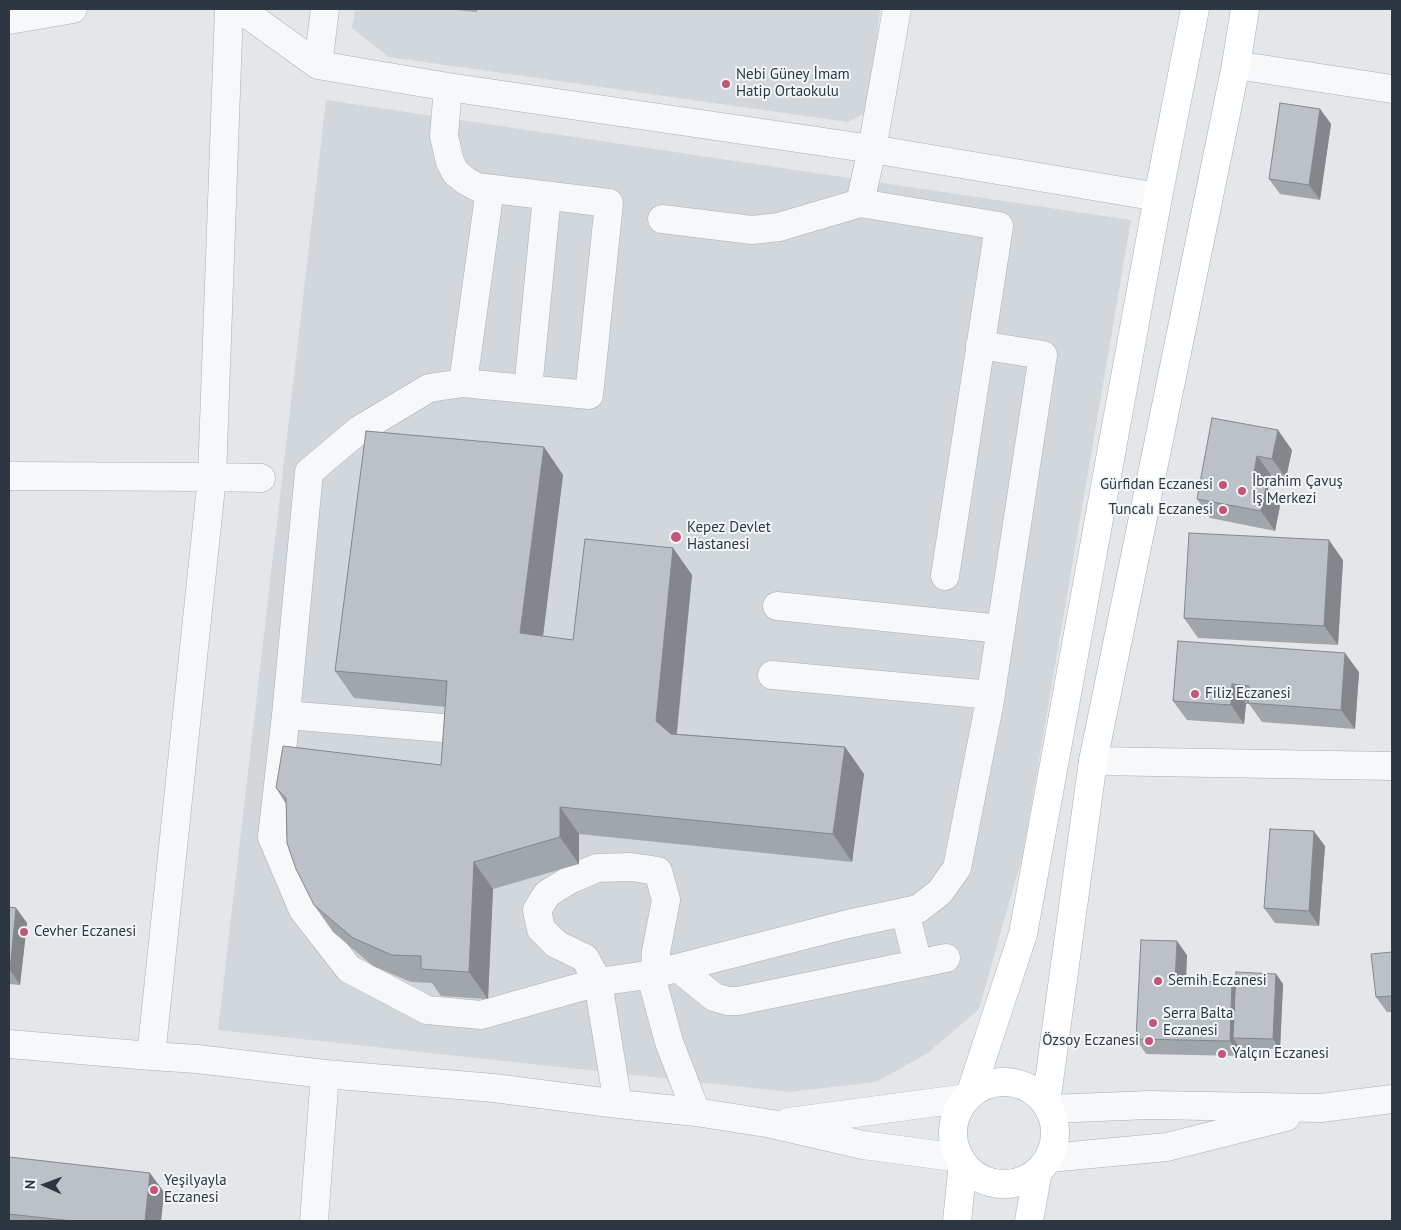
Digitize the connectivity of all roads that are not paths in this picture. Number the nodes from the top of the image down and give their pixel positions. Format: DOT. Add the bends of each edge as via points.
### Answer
graph roads {
  1 [pos="73,9"];
  2 [pos="229,9"];
  3 [pos="240,9"];
  4 [pos="325,9"];
  5 [pos="897,9"];
  6 [pos="1195,9"];
  7 [pos="1245,9"];
  8 [pos="9,20"];
  9 [pos="318,65"];
  10 [pos="1236,65"];
  11 [pos="448,87"];
  12 [pos="1392,89"];
  13 [pos="872,149"];
  14 [pos="490,189"];
  15 [pos="546,196"];
  16 [pos="1158,197"];
  17 [pos="860,203"];
  18 [pos="662,219"];
  19 [pos="980,345"];
  20 [pos="463,383"];
  21 [pos="528,389"];
  22 [pos="9,476"];
  23 [pos="212,477"];
  24 [pos="261,478"];
  25 [pos="944,576"];
  26 [pos="777,606"];
  27 [pos="1001,629"];
  28 [pos="772,675"];
  29 [pos="991,695"];
  30 [pos="286,715"];
  31 [pos="455,729"];
  32 [pos="1093,761"];
  33 [pos="1392,766"];
  34 [pos="905,912"];
  35 [pos="946,958"];
  36 [pos="918,964"];
  37 [pos="666,971"];
  38 [pos="598,982"];
  39 [pos="9,1044"];
  40 [pos="151,1056"];
  41 [pos="325,1074"];
  42 [pos="968,1096"];
  43 [pos="1392,1100"];
  44 [pos="618,1104"];
  45 [pos="1048,1106"];
  46 [pos="1320,1108"];
  47 [pos="696,1112"];
  48 [pos="772,1124"];
  49 [pos="961,1160"];
  50 [pos="1044,1165"];
  51 [pos="314,1221"];
  52 [pos="957,1221"];
  53 [pos="1029,1221"];
  1 -- 8 [label="street"];
  2 -- 23 [label="street"];
  3 -- 9 [label="street"];
  4 -- 9 [label="street"];
  5 -- 13 [label="street"];
  6 -- 16 [label="main road"];
  7 -- 10 [label="main road"];
  9 -- 11 [label="street"];
  10 -- 12 [label="street"];
  10 -- 32 [label="main road"];
  11 -- 13 [label="street"];
  11 -- 14 [label="street" via="444,136 450,162 466,181"];
  13 -- 16 [label="street"];
  13 -- 17 [label="street"];
  14 -- 15 [label="street"];
  14 -- 20 [label="street"];
  15 -- 21 [label="street"];
  15 -- 21 [label="street" via="608,204 590,395"];
  16 -- 42 [label="main road" via="1023,934"];
  17 -- 18 [label="street" via="779,227 752,230"];
  17 -- 19 [label="street" via="999,226"];
  19 -- 25 [label="street"];
  19 -- 27 [label="street" via="1043,355"];
  20 -- 21 [label="street"];
  20 -- 30 [label="street" via="430,388 359,430 309,472"];
  22 -- 23 [label="street"];
  23 -- 24 [label="street"];
  23 -- 40 [label="street"];
  26 -- 27 [label="street"];
  27 -- 29 [label="street"];
  28 -- 29 [label="street"];
  29 -- 34 [label="street" via="957,868 940,892 918,909"];
  30 -- 31 [label="street"];
  30 -- 38 [label="street" via="272,837 303,910 349,969 427,1010 481,1015"];
  32 -- 33 [label="street"];
  32 -- 45 [label="main road"];
  34 -- 36 [label="street"];
  34 -- 37 [label="street"];
  35 -- 36 [label="street"];
  36 -- 37 [label="street" via="738,1001 714,997"];
  37 -- 38 [label="street"];
  37 -- 38 [label="street" via="656,952 666,900 658,871 630,866 597,868 547,894 537,910 541,929 556,944 585,958"];
  37 -- 47 [label="street" via="654,987 669,1042"];
  38 -- 44 [label="street"];
  39 -- 40 [label="street"];
  40 -- 41 [label="street"];
  41 -- 44 [label="street" via="494,1088"];
  41 -- 51 [label="street"];
  42 -- 45 [label="main road" via="995,1082 1011,1082 1027,1086"];
  42 -- 48 [label="street"];
  42 -- 49 [label="main road" via="955,1118 953,1130"];
  43 -- 46 [label="street"];
  44 -- 47 [label="street"];
  45 -- 46 [label="street"];
  45 -- 50 [label="main road" via="1056,1134"];
  46 -- 50 [label="street" via="1167,1147"];
  47 -- 48 [label="street"];
  48 -- 49 [label="street" via="863,1145"];
  49 -- 50 [label="main road" via="975,1175 990,1182 1007,1184 1024,1180"];
  49 -- 52 [label="main road"];
  50 -- 53 [label="main road"];
}
